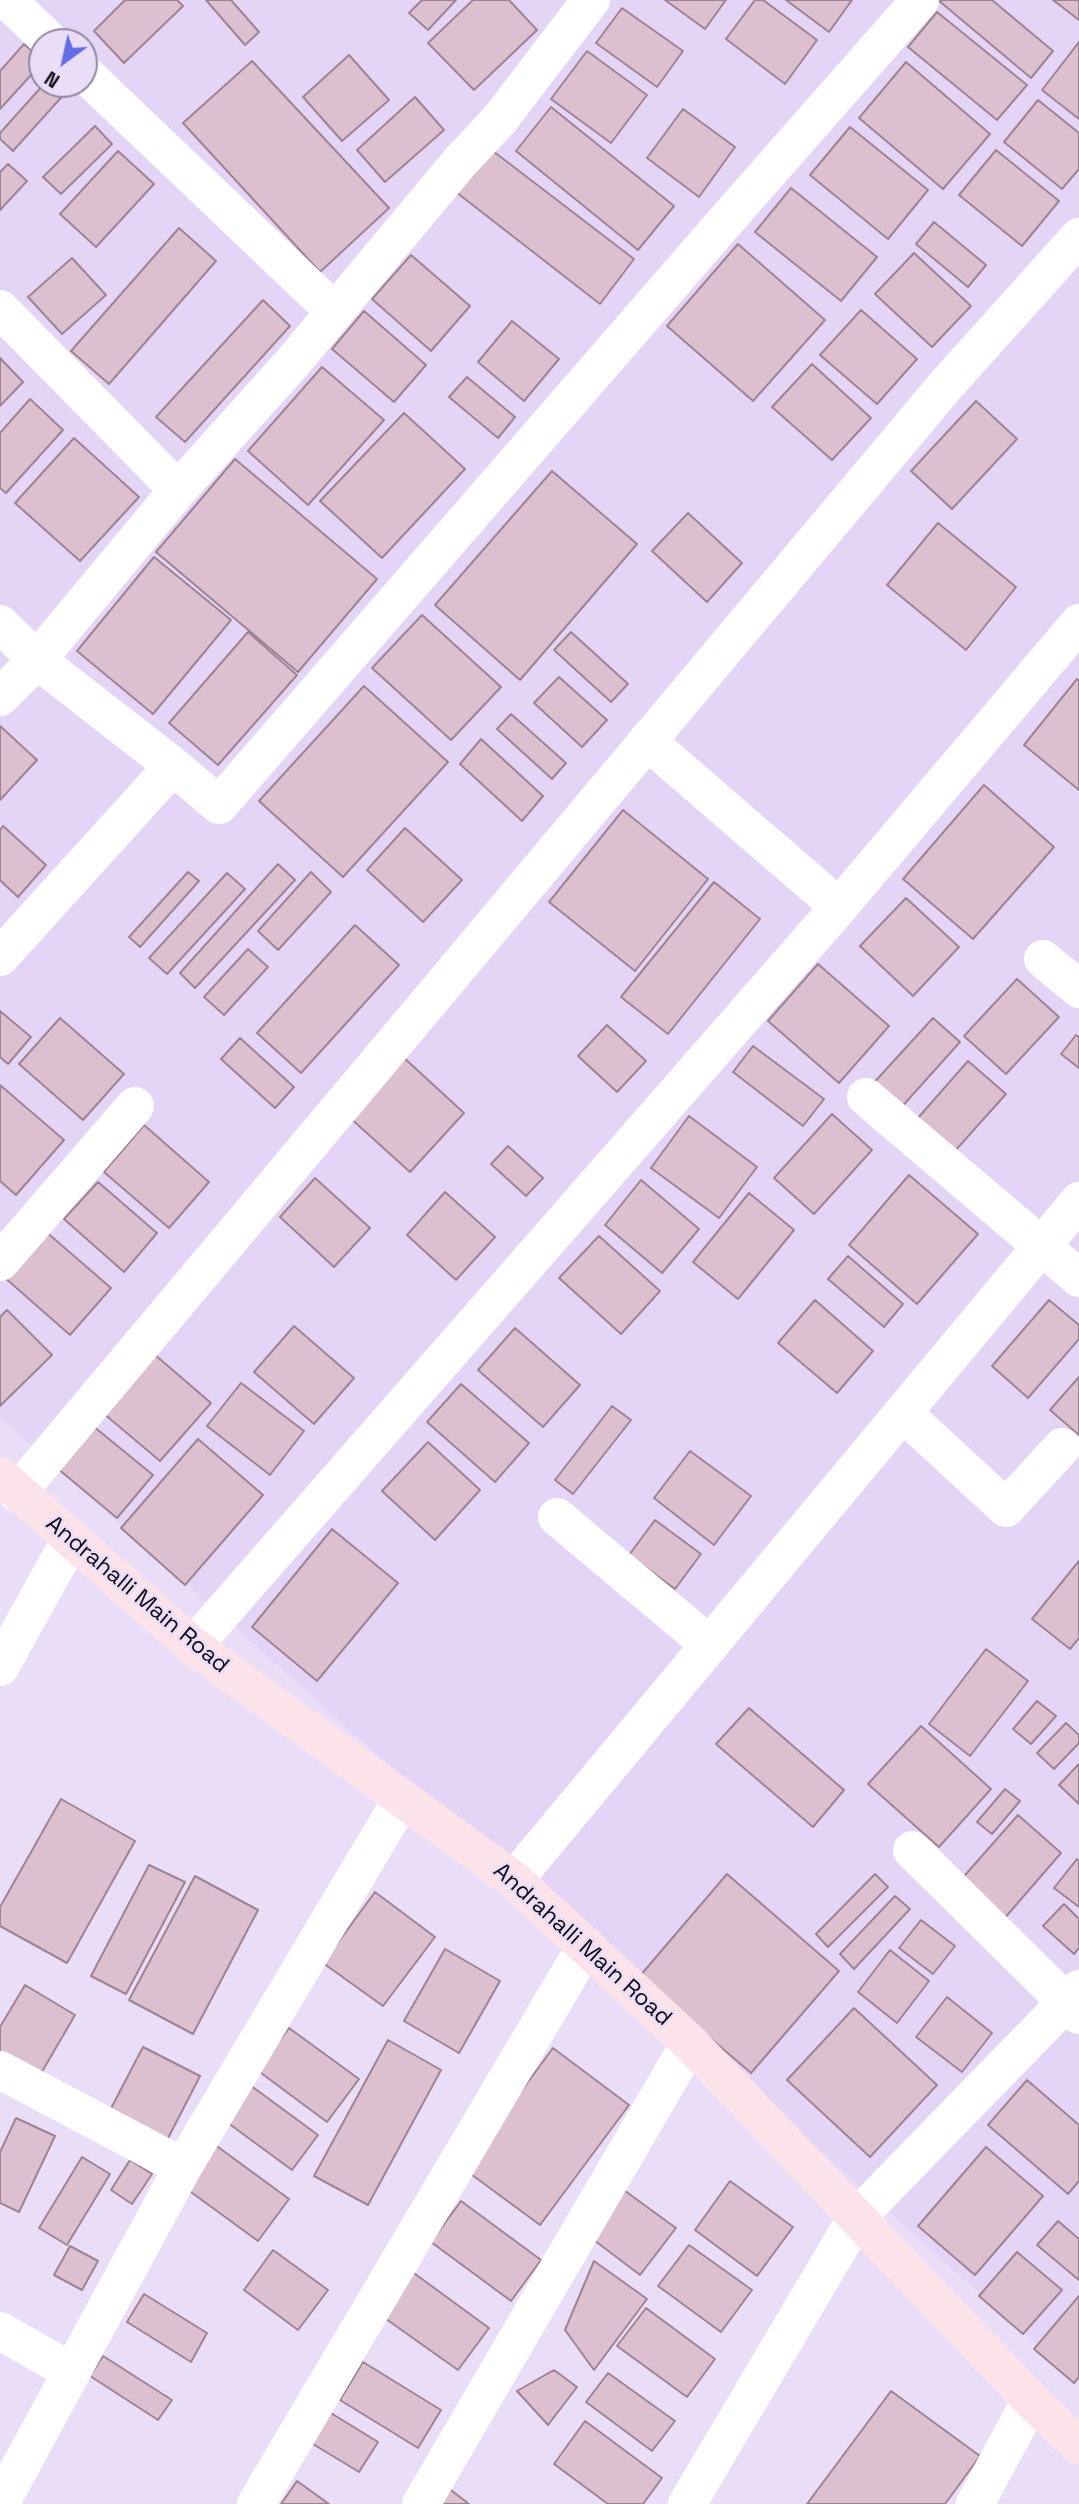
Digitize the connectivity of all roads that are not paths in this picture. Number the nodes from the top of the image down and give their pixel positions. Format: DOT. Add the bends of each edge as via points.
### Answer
graph roads {
  1 [pos="7,0"];
  2 [pos="591,0"];
  3 [pos="920,0"];
  4 [pos="36,28"];
  5 [pos="98,86"];
  6 [pos="1079,237"];
  7 [pos="0,309"];
  8 [pos="334,311"];
  9 [pos="178,490"];
  10 [pos="1079,623"];
  11 [pos="0,624"];
  12 [pos="37,660"];
  13 [pos="0,697"];
  14 [pos="647,741"];
  15 [pos="173,766"];
  16 [pos="839,906"];
  17 [pos="0,957"];
  18 [pos="1043,959"];
  19 [pos="1079,989"];
  20 [pos="866,1097"];
  21 [pos="135,1107"];
  22 [pos="1079,1201"];
  23 [pos="1042,1245"];
  24 [pos="0,1262"];
  25 [pos="1079,1278"];
  26 [pos="903,1413"];
  27 [pos="1062,1447"];
  28 [pos="9,1484"];
  29 [pos="557,1517"];
  30 [pos="71,1539"];
  31 [pos="710,1645"];
  32 [pos="193,1646"];
  33 [pos="0,1667"];
  34 [pos="402,1799"];
  35 [pos="912,1850"];
  36 [pos="514,1880"];
  37 [pos="586,1946"];
  38 [pos="1075,2002"];
  39 [pos="691,2043"];
  40 [pos="0,2070"];
  41 [pos="183,2167"];
  42 [pos="857,2217"];
  43 [pos="0,2331"];
  44 [pos="72,2372"];
  45 [pos="1031,2400"];
  46 [pos="1079,2446"];
  47 [pos="0,2504"];
  48 [pos="256,2504"];
  49 [pos="421,2504"];
  50 [pos="687,2504"];
  51 [pos="975,2504"];
  1 -- 4 [label="street"];
  2 -- 8 [label="street" via="500,119"];
  3 -- 15 [label="street" via="219,805"];
  5 -- 8 [label="street"];
  6 -- 14 [label="street" via="946,385"];
  7 -- 9 [label="street"];
  8 -- 9 [label="street"];
  9 -- 12 [label="street"];
  10 -- 16 [label="street"];
  11 -- 12 [label="street"];
  12 -- 13 [label="street"];
  12 -- 15 [label="street"];
  14 -- 16 [label="street"];
  14 -- 28 [label="street"];
  15 -- 17 [label="street"];
  16 -- 32 [label="street"];
  18 -- 19 [label="street"];
  20 -- 23 [label="street"];
  21 -- 24 [label="street"];
  22 -- 23 [label="street"];
  23 -- 25 [label="street"];
  23 -- 26 [label="street"];
  26 -- 27 [label="street" via="1006,1508"];
  26 -- 31 [label="street"];
  28 -- 30 [label="street, Andrahalli Main Road"];
  29 -- 31 [label="street"];
  30 -- 32 [label="street, Andrahalli Main Road"];
  30 -- 33 [label="street"];
  31 -- 36 [label="street"];
  32 -- 34 [label="street, Andrahalli Main Road"];
  34 -- 36 [label="street, Andrahalli Main Road"];
  34 -- 41 [label="street"];
  35 -- 38 [label="street"];
  36 -- 37 [label="street, Andrahalli Main Road"];
  37 -- 39 [label="street, Andrahalli Main Road"];
  37 -- 48 [label="street"];
  38 -- 42 [label="street"];
  39 -- 42 [label="street, Andrahalli Main Road"];
  39 -- 49 [label="street"];
  40 -- 41 [label="street"];
  41 -- 44 [label="street"];
  42 -- 45 [label="street, Andrahalli Main Road"];
  42 -- 50 [label="street"];
  43 -- 44 [label="street"];
  44 -- 47 [label="street"];
  45 -- 46 [label="street, Andrahalli Main Road"];
  45 -- 51 [label="street"];
}
